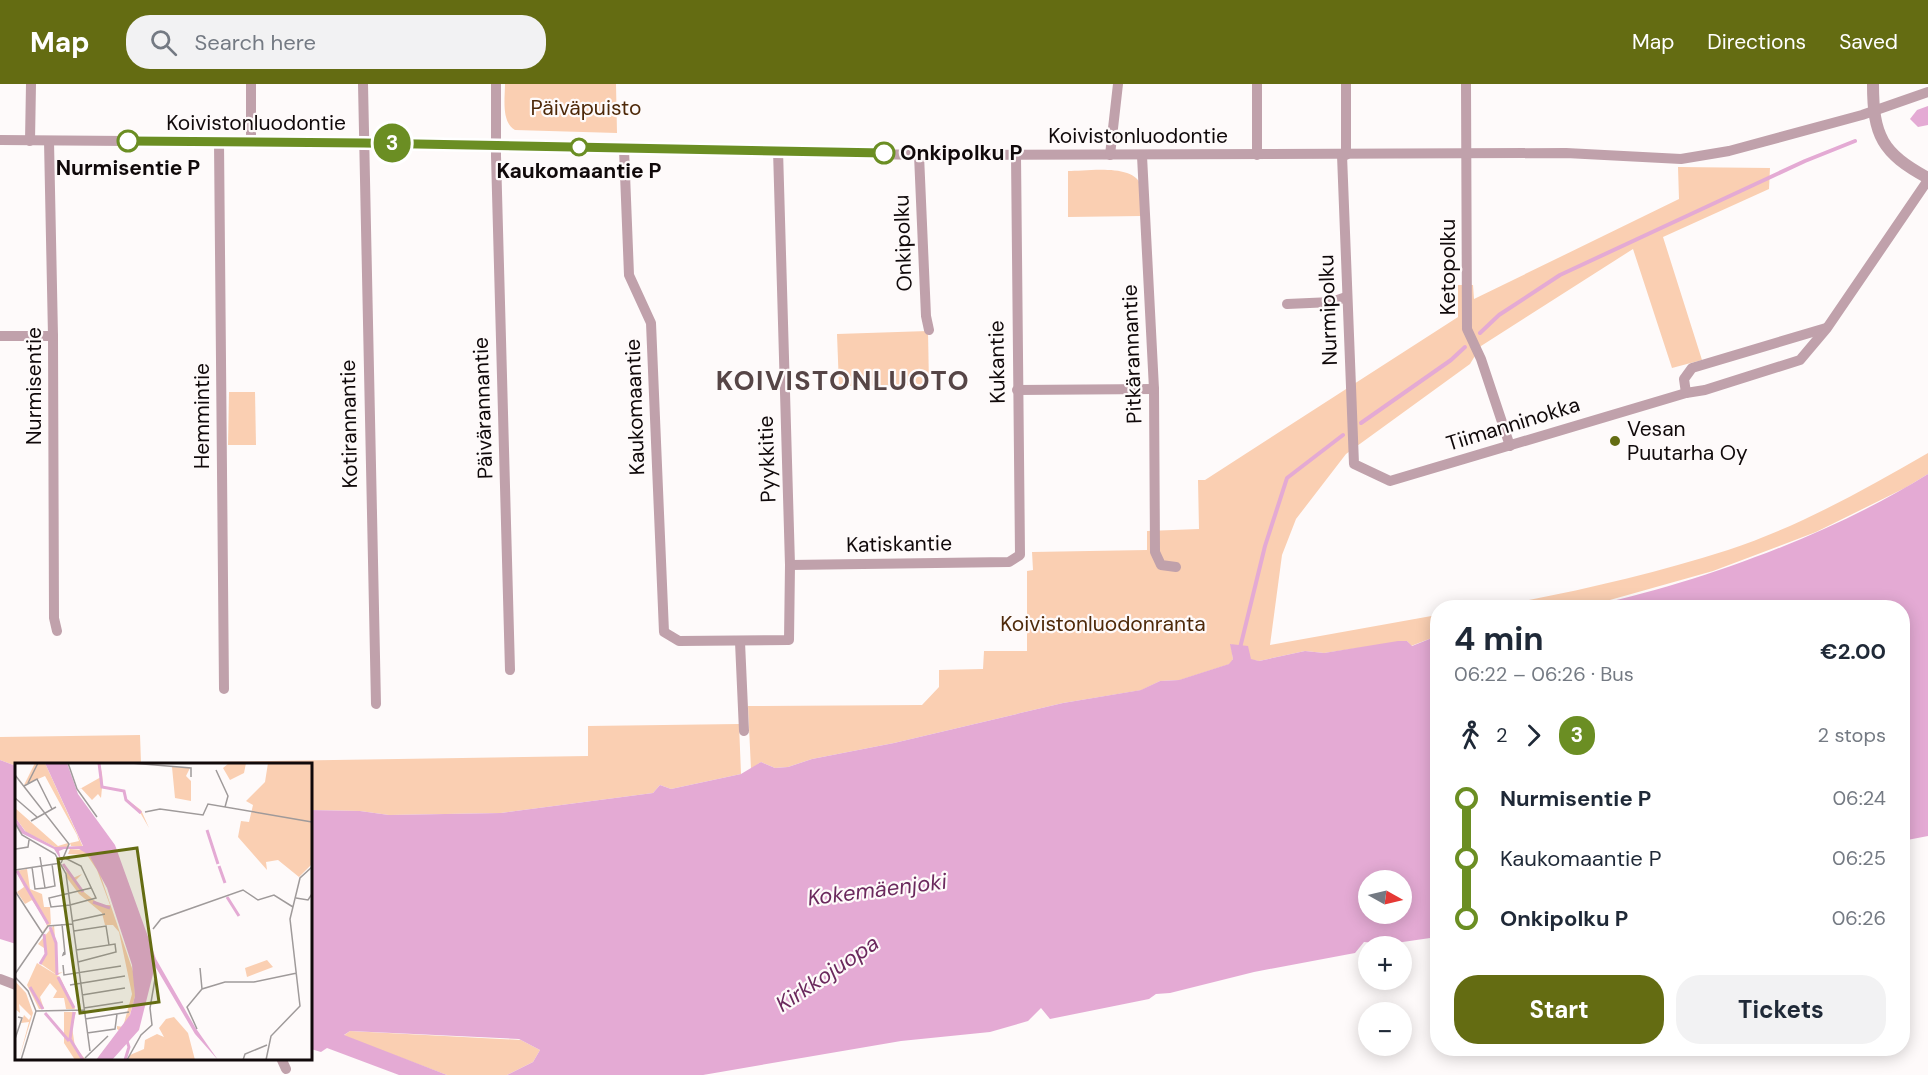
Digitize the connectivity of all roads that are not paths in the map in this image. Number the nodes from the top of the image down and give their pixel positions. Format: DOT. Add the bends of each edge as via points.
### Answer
graph roads {
  1 [pos="31,84"];
  2 [pos="251,84"];
  3 [pos="363,84"];
  4 [pos="496,84"];
  5 [pos="1118,84"];
  6 [pos="1257,84"];
  7 [pos="1346,84"];
  8 [pos="1466,84"];
  9 [pos="1873,84"];
  10 [pos="1928,92"];
  11 [pos="1874,112"];
  12 [pos="0,140"];
  13 [pos="30,141"];
  14 [pos="49,141"];
  15 [pos="219,142"];
  16 [pos="251,142"];
  17 [pos="364,143"];
  18 [pos="496,145"];
  19 [pos="624,148"];
  20 [pos="778,150"];
  21 [pos="1467,152"];
  22 [pos="919,155"];
  23 [pos="1016,155"];
  24 [pos="1110,155"];
  25 [pos="1257,155"];
  26 [pos="1344,155"];
  27 [pos="1142,156"];
  28 [pos="1928,179"];
  29 [pos="1346,297"];
  30 [pos="1287,304"];
  31 [pos="1827,328"];
  32 [pos="929,330"];
  33 [pos="0,336"];
  34 [pos="53,336"];
  35 [pos="1154,389"];
  36 [pos="1017,390"];
  37 [pos="1686,393"];
  38 [pos="1510,446"];
  39 [pos="1354,464"];
  40 [pos="1009,562"];
  41 [pos="790,565"];
  42 [pos="1176,567"];
  43 [pos="57,631"];
  44 [pos="664,632"];
  45 [pos="740,642"];
  46 [pos="510,670"];
  47 [pos="224,689"];
  48 [pos="376,704"];
  49 [pos="744,731"];
  50 [pos="0,979"];
  51 [pos="15,985"];
  1 -- 13 [label="street"];
  2 -- 16 [label="street"];
  3 -- 17 [label="street, Kotirannantie"];
  4 -- 18 [label="street, Päivärannantie"];
  5 -- 24 [label="street"];
  6 -- 25 [label="street"];
  7 -- 26 [label="street, Nurmipolku"];
  8 -- 21 [label="street, Ketopolku"];
  9 -- 11 [label="street"];
  10 -- 11 [label="street, Koivistonluodontie"];
  11 -- 21 [label="street, Koivistonluodontie" via="1729,152 1681,159"];
  11 -- 28 [label="street" via="1876,129 1894,158"];
  12 -- 13 [label="street, Koivistonluodontie"];
  13 -- 14 [label="street, Koivistonluodontie"];
  14 -- 15 [label="street, Koivistonluodontie"];
  14 -- 34 [label="street, Nurmisentie"];
  15 -- 16 [label="street, Koivistonluodontie"];
  15 -- 47 [label="street, Hemmintie"];
  16 -- 17 [label="street, Koivistonluodontie"];
  17 -- 18 [label="street, Koivistonluodontie"];
  17 -- 48 [label="street, Kotirannantie"];
  18 -- 19 [label="street, Koivistonluodontie"];
  18 -- 46 [label="street, Päivärannantie"];
  19 -- 20 [label="street, Koivistonluodontie"];
  19 -- 44 [label="street, Kaukomaantie" via="629,275 651,323"];
  20 -- 22 [label="street, Koivistonluodontie"];
  20 -- 41 [label="street, Pyykkitie"];
  21 -- 26 [label="street, Koivistonluodontie"];
  21 -- 38 [label="street, Ketopolku" via="1467,329"];
  22 -- 23 [label="street, Koivistonluodontie"];
  22 -- 32 [label="street, Onkipolku"];
  23 -- 24 [label="street, Koivistonluodontie"];
  23 -- 36 [label="street, Kukantie"];
  24 -- 27 [label="street, Koivistonluodontie"];
  25 -- 26 [label="street, Koivistonluodontie"];
  25 -- 27 [label="street, Koivistonluodontie"];
  26 -- 29 [label="street, Nurmipolku"];
  27 -- 35 [label="street, Pitkärannantie"];
  28 -- 31 [label="street, Tiimanninokka"];
  29 -- 30 [label="street" via="1332,302"];
  29 -- 39 [label="street, Nurmipolku"];
  31 -- 37 [label="street, Tiimanninokka" via="1800,360"];
  31 -- 37 [label="street" via="1692,368 1684,379"];
  33 -- 34 [label="street"];
  34 -- 43 [label="street, Nurmisentie"];
  35 -- 36 [label="street"];
  35 -- 42 [label="street, Pitkärannantie" via="1155,552 1161,565"];
  36 -- 40 [label="street, Kukantie" via="1020,555"];
  37 -- 38 [label="street, Tiimanninokka"];
  38 -- 39 [label="street, Tiimanninokka" via="1390,481"];
  40 -- 41 [label="street, Katiskantie"];
  41 -- 45 [label="street, Pyykkitie" via="789,640"];
  44 -- 45 [label="street, Pyykkitie" via="679,641"];
  45 -- 49 [label="street"];
  50 -- 51 [label="street"];
}
